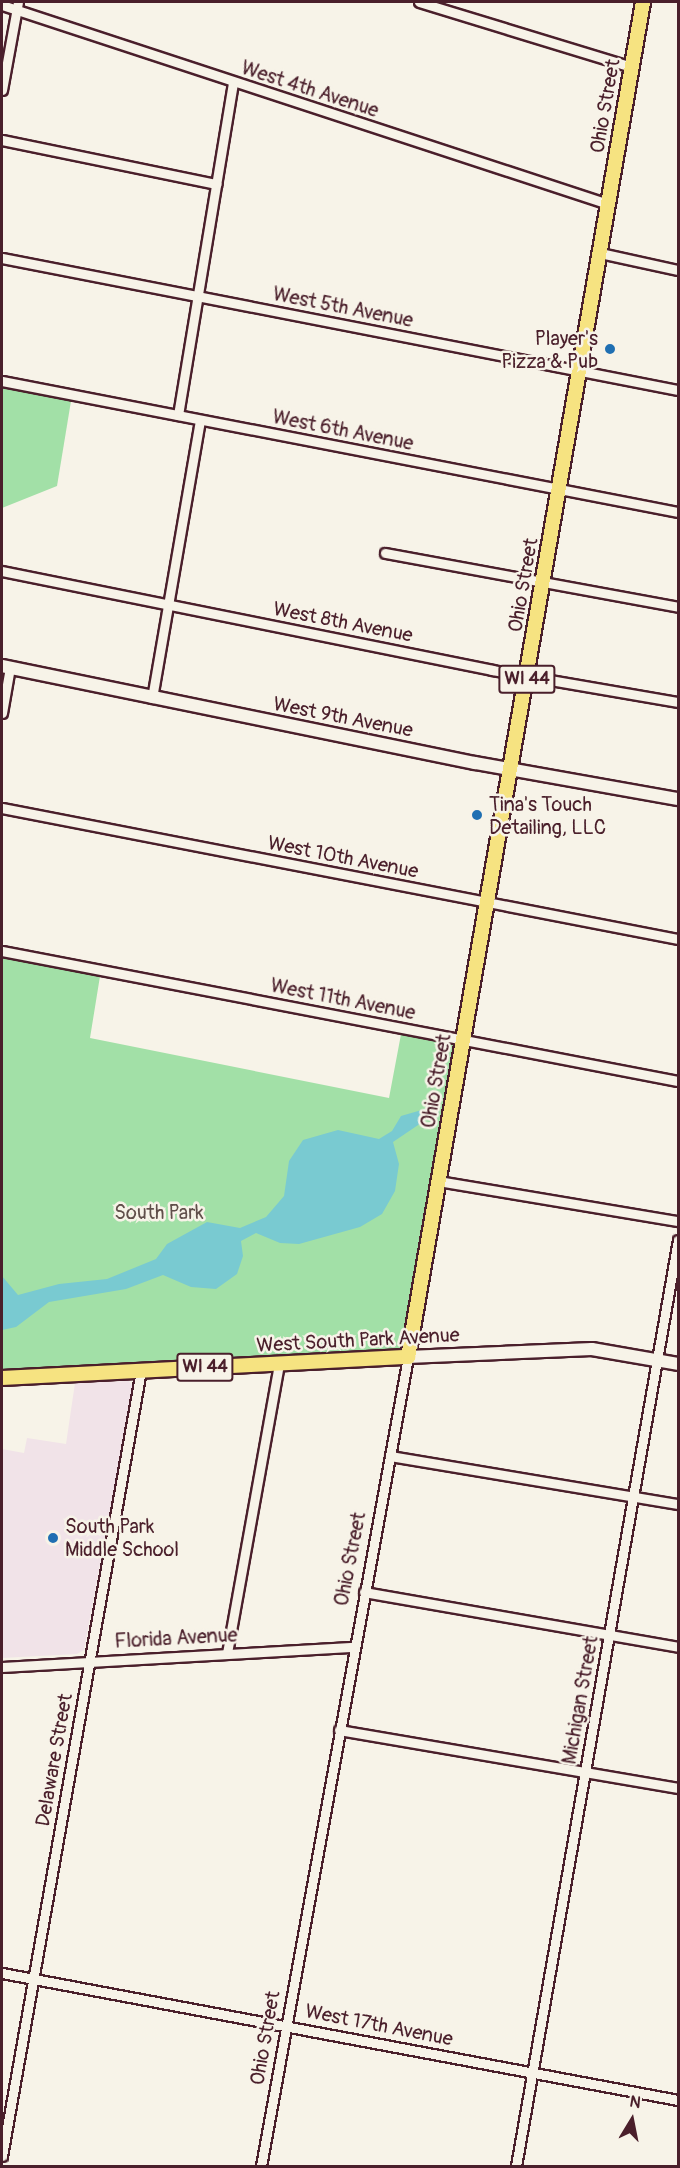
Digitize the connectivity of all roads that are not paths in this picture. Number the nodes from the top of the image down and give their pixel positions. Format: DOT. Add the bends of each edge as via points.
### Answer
graph roads {
  1 [pos="419,2"];
  2 [pos="643,2"];
  3 [pos="2,5"];
  4 [pos="17,6"];
  5 [pos="631,67"];
  6 [pos="233,83"];
  7 [pos="2,90"];
  8 [pos="2,140"];
  9 [pos="217,184"];
  10 [pos="608,204"];
  11 [pos="600,253"];
  12 [pos="2,258"];
  13 [pos="678,270"];
  14 [pos="199,297"];
  15 [pos="580,373"];
  16 [pos="2,381"];
  17 [pos="678,390"];
  18 [pos="178,415"];
  19 [pos="200,420"];
  20 [pos="559,491"];
  21 [pos="678,512"];
  22 [pos="385,553"];
  23 [pos="2,571"];
  24 [pos="543,583"];
  25 [pos="167,605"];
  26 [pos="678,607"];
  27 [pos="6,667"];
  28 [pos="528,676"];
  29 [pos="152,698"];
  30 [pos="678,702"];
  31 [pos="2,713"];
  32 [pos="512,770"];
  33 [pos="678,799"];
  34 [pos="2,808"];
  35 [pos="488,904"];
  36 [pos="678,939"];
  37 [pos="2,951"];
  38 [pos="463,1041"];
  39 [pos="678,1081"];
  40 [pos="438,1181"];
  41 [pos="678,1221"];
  42 [pos="678,1240"];
  43 [pos="408,1357"];
  44 [pos="658,1360"];
  45 [pos="279,1363"];
  46 [pos="678,1364"];
  47 [pos="141,1370"];
  48 [pos="2,1377"];
  49 [pos="390,1456"];
  50 [pos="634,1497"];
  51 [pos="678,1504"];
  52 [pos="364,1592"];
  53 [pos="610,1635"];
  54 [pos="354,1647"];
  55 [pos="678,1647"];
  56 [pos="227,1653"];
  57 [pos="90,1662"];
  58 [pos="2,1667"];
  59 [pos="339,1730"];
  60 [pos="586,1772"];
  61 [pos="678,1788"];
  62 [pos="2,1973"];
  63 [pos="33,1979"];
  64 [pos="287,2026"];
  65 [pos="532,2073"];
  66 [pos="678,2100"];
  67 [pos="2,2156"];
  68 [pos="261,2166"];
  69 [pos="516,2166"];
  1 -- 5 [label="street"];
  2 -- 5 [label="main road, Ohio Street / WI 44"];
  3 -- 4 [label="street, West 4th Avenue"];
  4 -- 6 [label="street, West 4th Avenue"];
  4 -- 7 [label="street"];
  5 -- 10 [label="main road, Ohio Street / WI 44"];
  6 -- 9 [label="street"];
  6 -- 10 [label="street, West 4th Avenue"];
  8 -- 9 [label="street"];
  9 -- 14 [label="street"];
  10 -- 11 [label="main road, Ohio Street / WI 44"];
  11 -- 13 [label="street"];
  11 -- 15 [label="main road, Ohio Street / WI 44"];
  12 -- 14 [label="street, West 5th Avenue"];
  14 -- 15 [label="street, West 5th Avenue"];
  14 -- 18 [label="street"];
  15 -- 17 [label="street, West 5th Avenue"];
  15 -- 20 [label="main road, Ohio Street / WI 44"];
  16 -- 18 [label="street, West 6th Avenue"];
  18 -- 19 [label="street, West 6th Avenue"];
  19 -- 20 [label="street, West 6th Avenue"];
  19 -- 25 [label="street"];
  20 -- 21 [label="street, West 6th Avenue"];
  20 -- 24 [label="main road, Ohio Street / WI 44"];
  22 -- 24 [label="street"];
  23 -- 25 [label="street, West 8th Avenue"];
  24 -- 26 [label="street"];
  24 -- 28 [label="main road, Ohio Street / WI 44"];
  25 -- 28 [label="street, West 8th Avenue"];
  25 -- 29 [label="street"];
  27 -- 29 [label="main road, West 9th Avenue"];
  27 -- 31 [label="street"];
  28 -- 30 [label="street, West 8th Avenue"];
  28 -- 32 [label="main road, Ohio Street / WI 44"];
  29 -- 32 [label="main road, West 9th Avenue"];
  32 -- 33 [label="main road, West 9th Avenue"];
  32 -- 35 [label="main road, Ohio Street / WI 44"];
  34 -- 35 [label="street, West 10th Avenue"];
  35 -- 36 [label="street, West 10th Avenue"];
  35 -- 38 [label="main road, Ohio Street / WI 44"];
  37 -- 38 [label="street, West 11th Avenue"];
  38 -- 39 [label="street, West 11th Avenue"];
  38 -- 40 [label="main road, Ohio Street / WI 44"];
  40 -- 41 [label="street"];
  40 -- 43 [label="main road, Ohio Street / WI 44"];
  42 -- 44 [label="street, Michigan Street"];
  43 -- 44 [label="main road, West South Park Avenue" via="592,1349"];
  43 -- 45 [label="main road, West South Park Avenue / WI 44"];
  43 -- 49 [label="street, Ohio Street"];
  44 -- 46 [label="main road, West South Park Avenue"];
  44 -- 50 [label="street, Michigan Street"];
  45 -- 47 [label="main road, West South Park Avenue / WI 44"];
  45 -- 56 [label="street"];
  47 -- 48 [label="main road, West South Park Avenue / WI 44"];
  47 -- 57 [label="street, Delaware Street"];
  49 -- 50 [label="street"];
  49 -- 52 [label="street, Ohio Street"];
  50 -- 51 [label="street"];
  50 -- 53 [label="street, Michigan Street"];
  52 -- 53 [label="street"];
  52 -- 54 [label="street, Ohio Street"];
  53 -- 55 [label="street"];
  53 -- 60 [label="street, Michigan Street"];
  54 -- 56 [label="street, Florida Avenue"];
  54 -- 59 [label="street, Ohio Street"];
  56 -- 57 [label="street, Florida Avenue"];
  57 -- 58 [label="street, Florida Avenue"];
  57 -- 63 [label="street, Delaware Street"];
  59 -- 60 [label="street"];
  59 -- 64 [label="street, Ohio Street"];
  60 -- 61 [label="street"];
  60 -- 65 [label="street, Michigan Street"];
  62 -- 63 [label="street, West 17th Avenue"];
  63 -- 64 [label="street, West 17th Avenue"];
  63 -- 67 [label="street, Delaware Street"];
  64 -- 65 [label="street, West 17th Avenue"];
  64 -- 68 [label="street, Ohio Street"];
  65 -- 66 [label="street, West 17th Avenue"];
  65 -- 69 [label="street, Michigan Street"];
}
